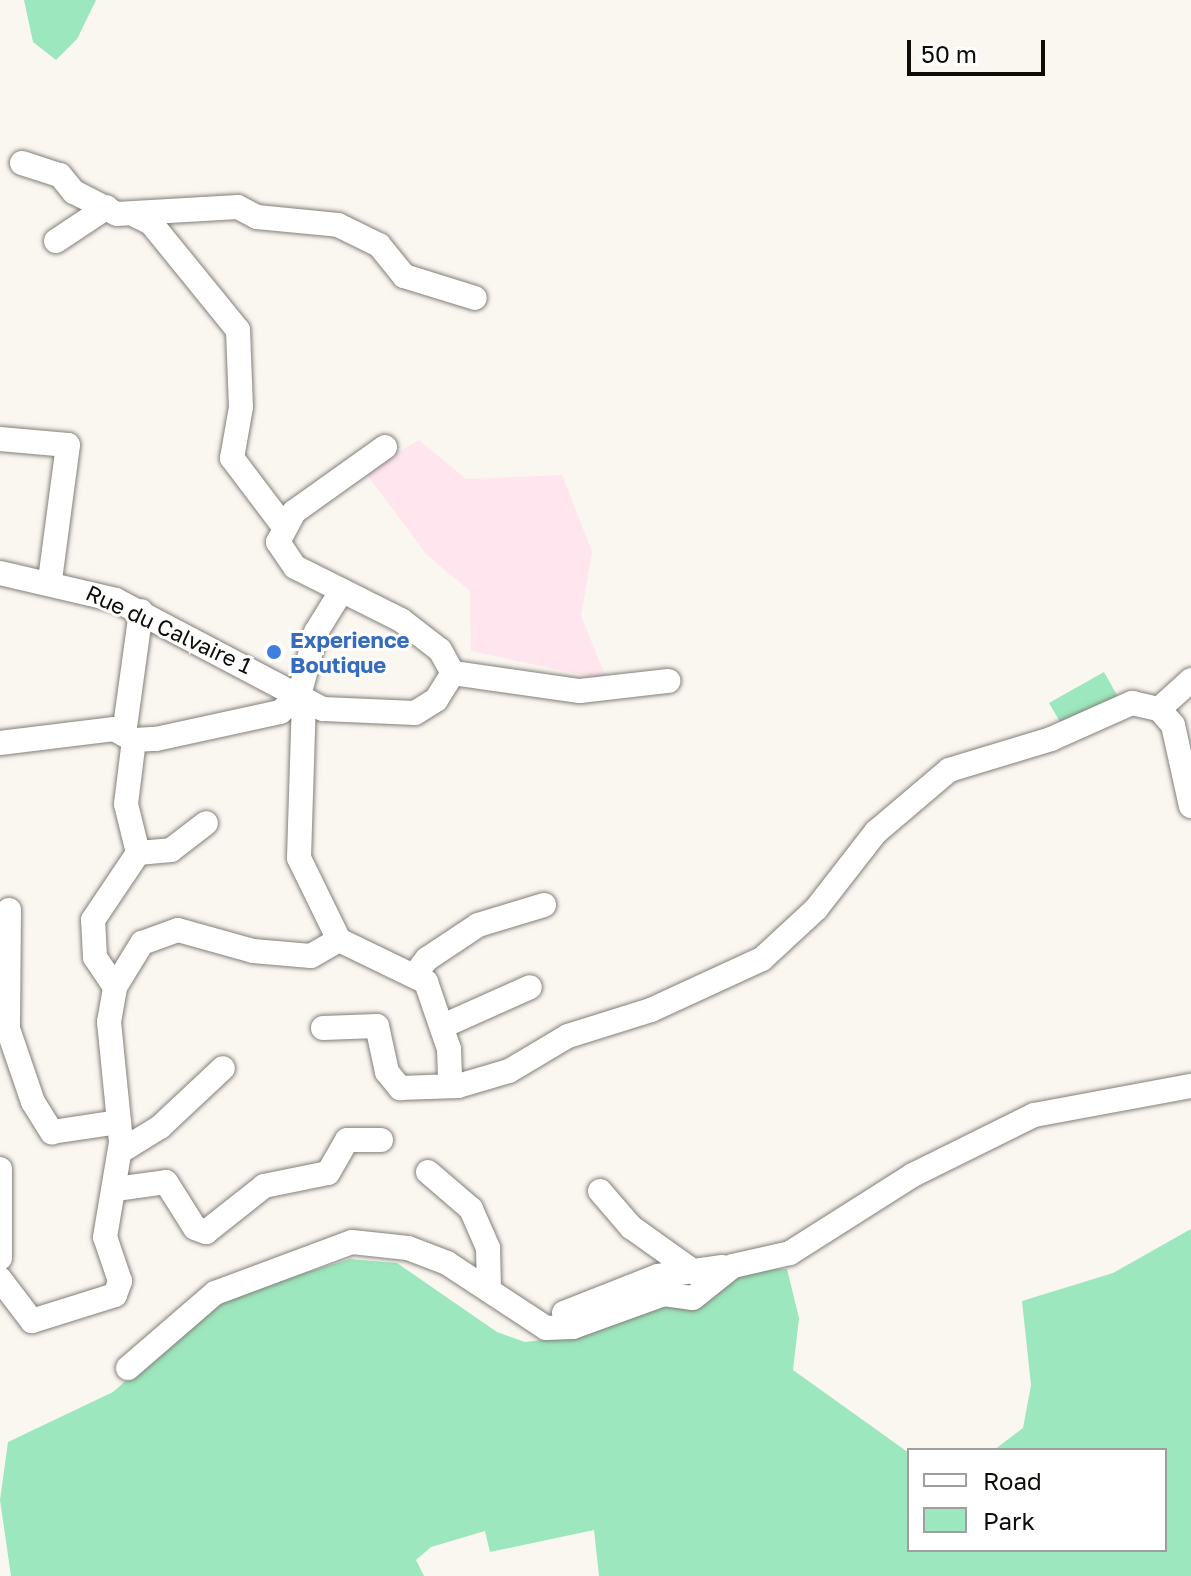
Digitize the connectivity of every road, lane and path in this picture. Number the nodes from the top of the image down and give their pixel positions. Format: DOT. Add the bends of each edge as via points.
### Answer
graph roads {
  1 [pos="22,163"];
  2 [pos="107,207"];
  3 [pos="135,215"];
  4 [pos="56,241"];
  5 [pos="475,298"];
  6 [pos="0,439"];
  7 [pos="385,447"];
  8 [pos="282,524"];
  9 [pos="0,573"];
  10 [pos="50,580"];
  11 [pos="342,590"];
  12 [pos="141,611"];
  13 [pos="453,673"];
  14 [pos="1191,680"];
  15 [pos="668,681"];
  16 [pos="302,700"];
  17 [pos="1159,709"];
  18 [pos="129,737"];
  19 [pos="0,743"];
  20 [pos="1191,806"];
  21 [pos="206,823"];
  22 [pos="138,853"];
  23 [pos="544,905"];
  24 [pos="9,910"];
  25 [pos="339,940"];
  26 [pos="414,976"];
  27 [pos="115,987"];
  28 [pos="530,987"];
  29 [pos="443,1026"];
  30 [pos="323,1028"];
  31 [pos="4,1036"];
  32 [pos="223,1068"];
  33 [pos="450,1084"];
  34 [pos="1191,1086"];
  35 [pos="119,1122"];
  36 [pos="381,1140"];
  37 [pos="121,1151"];
  38 [pos="0,1169"];
  39 [pos="428,1172"];
  40 [pos="116,1189"];
  41 [pos="600,1191"];
  42 [pos="0,1258"];
  43 [pos="733,1266"];
  44 [pos="699,1274"];
  45 [pos="0,1279"];
  46 [pos="489,1290"];
  47 [pos="546,1328"];
  48 [pos="128,1368"];
  1 -- 2 [label="street" via="60,175 74,192"];
  2 -- 3 [label="street"];
  2 -- 4 [label="street"];
  3 -- 5 [label="street" via="238,207 257,217 320,221 379,245 404,276"];
  3 -- 8 [label="street" via="151,223 238,330 241,407 232,458"];
  6 -- 10 [label="street" via="68,445"];
  7 -- 8 [label="street"];
  8 -- 11 [label="street" via="283,556"];
  9 -- 10 [label="street, Rue du Calvaire 1"];
  10 -- 12 [label="street, Rue du Calvaire 1"];
  11 -- 13 [label="street" via="401,620 440,650"];
  11 -- 16 [label="street" via="316,632"];
  12 -- 16 [label="street, Rue du Calvaire 1"];
  12 -- 18 [label="street"];
  13 -- 15 [label="street" via="580,691"];
  13 -- 16 [label="street, Rue du Calvaire 1" via="436,700 415,713"];
  14 -- 17 [label="street"];
  16 -- 18 [label="street" via="280,712"];
  16 -- 25 [label="street" via="299,858 313,895 333,914"];
  17 -- 20 [label="street" via="1173,725"];
  17 -- 33 [label="street" via="1132,703 1051,739 949,770 876,832 816,909 736,976 623,1021 593,1025 509,1071"];
  18 -- 19 [label="street"];
  18 -- 22 [label="street" via="126,804"];
  21 -- 22 [label="street" via="171,850"];
  22 -- 27 [label="street" via="93,920 95,957"];
  23 -- 26 [label="street" via="478,925 427,959"];
  24 -- 31 [label="street"];
  25 -- 26 [label="street"];
  25 -- 27 [label="street" via="311,956 169,931 142,943"];
  26 -- 29 [label="street" via="426,982"];
  27 -- 35 [label="street" via="110,1035"];
  28 -- 29 [label="street"];
  29 -- 33 [label="street"];
  30 -- 33 [label="street" via="377,1026 387,1072 400,1088"];
  31 -- 35 [label="street" via="52,1132"];
  32 -- 37 [label="street" via="160,1127"];
  34 -- 43 [label="street" via="1034,1115 913,1175 790,1253"];
  35 -- 37 [label="street"];
  36 -- 40 [label="street" via="347,1140 328,1173 264,1186 206,1232 195,1228 166,1182"];
  37 -- 40 [label="street"];
  38 -- 42 [label="street"];
  39 -- 46 [label="street" via="471,1209 488,1248"];
  40 -- 45 [label="street" via="105,1237 120,1281 110,1299 32,1321"];
  41 -- 44 [label="street" via="609,1208 670,1260"];
  43 -- 44 [label="street"];
  43 -- 47 [label="street" via="693,1298 664,1294 573,1327"];
  44 -- 47 [label="street" via="658,1276 600,1293"];
  46 -- 47 [label="street"];
  46 -- 48 [label="street" via="408,1248 352,1242 215,1293"];
}
